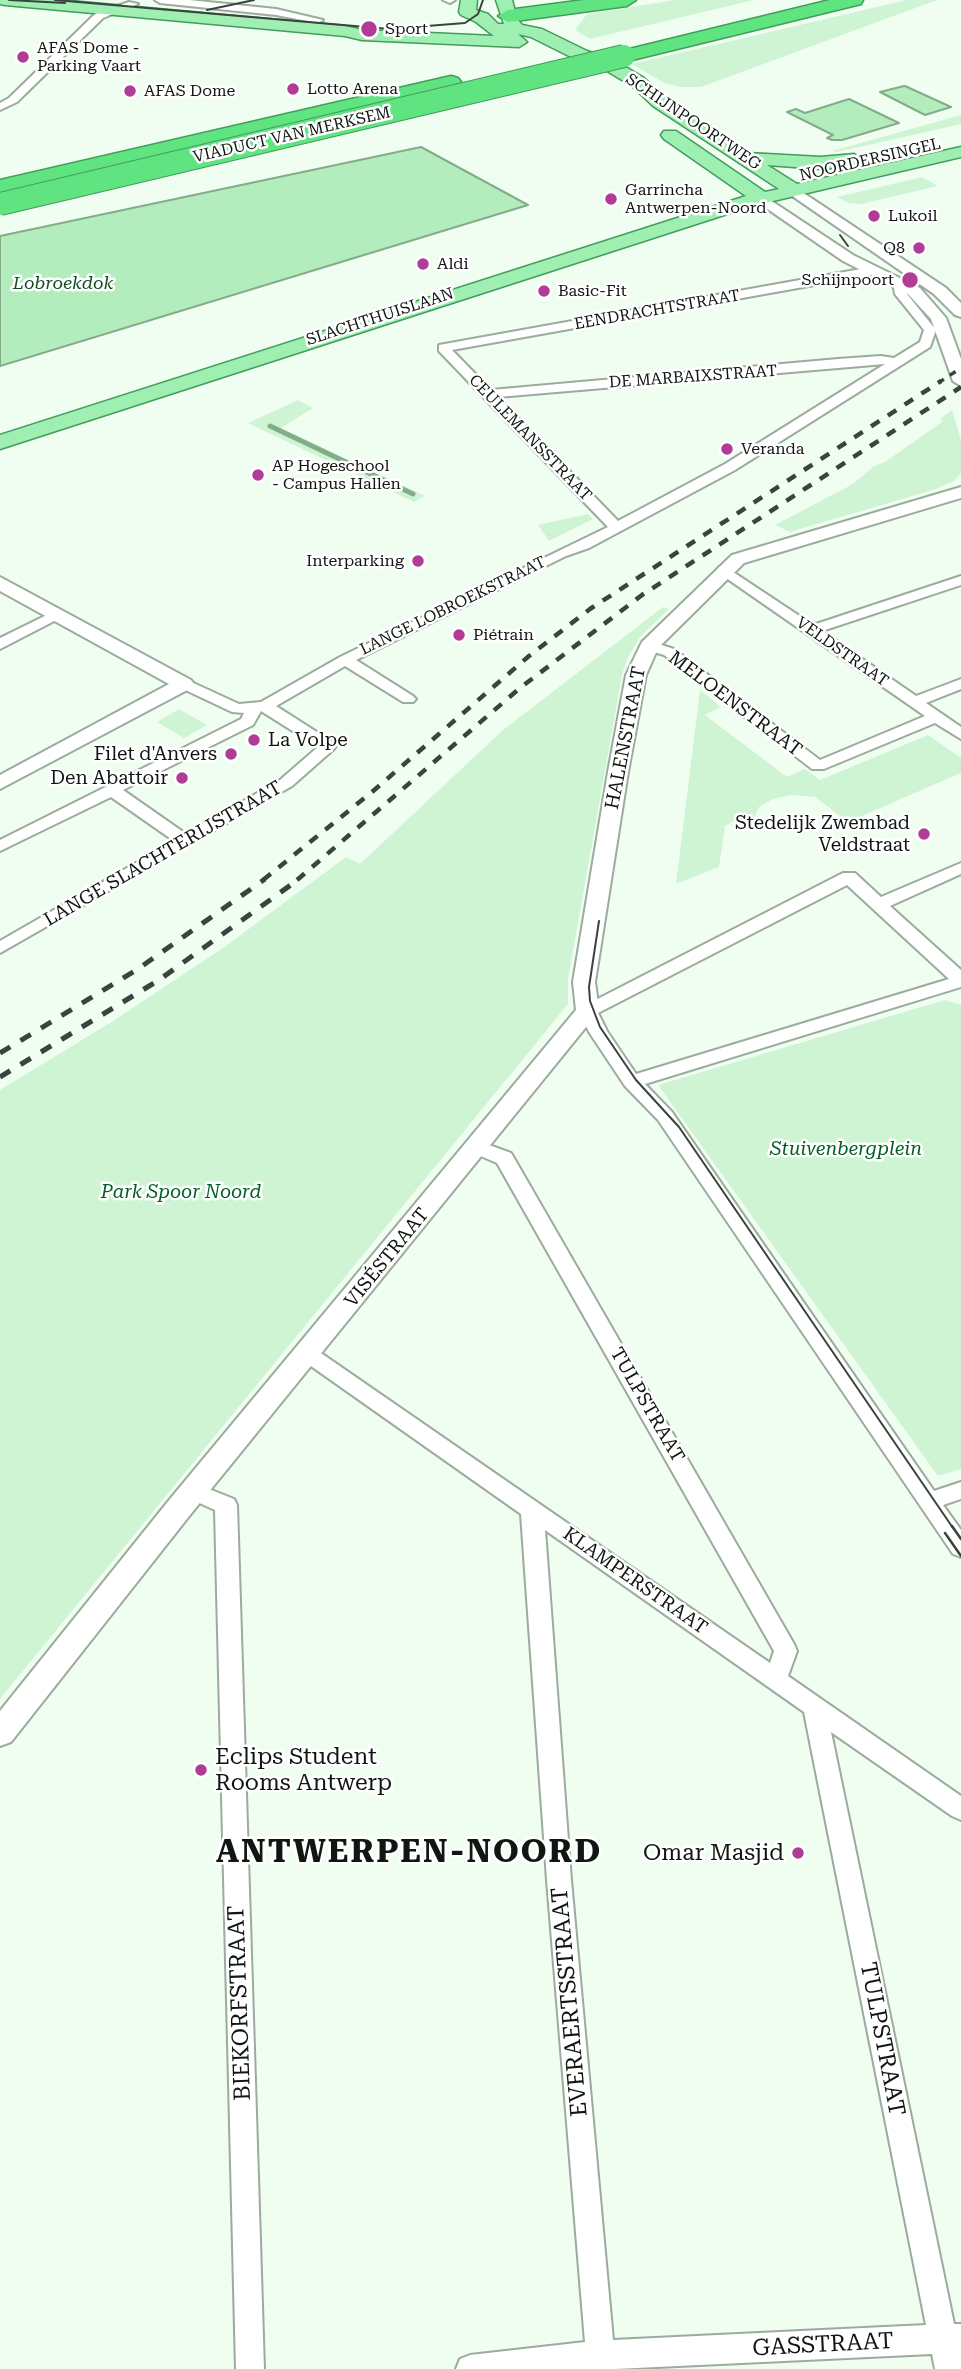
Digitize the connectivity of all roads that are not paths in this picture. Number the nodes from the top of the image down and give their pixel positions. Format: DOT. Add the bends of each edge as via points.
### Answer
graph roads {
  1 [pos="5,0"];
  2 [pos="90,0"];
  3 [pos="160,0"];
  4 [pos="225,0"];
  5 [pos="470,0"];
  6 [pos="534,0"];
  7 [pos="627,0"];
  8 [pos="797,0"];
  9 [pos="853,0"];
  10 [pos="133,4"];
  11 [pos="205,4"];
  12 [pos="591,5"];
  13 [pos="111,12"];
  14 [pos="318,20"];
  15 [pos="512,22"];
  16 [pos="487,23"];
  17 [pos="362,35"];
  18 [pos="615,51"];
  19 [pos="0,107"];
  20 [pos="961,139"];
  21 [pos="961,152"];
  22 [pos="883,156"];
  23 [pos="744,157"];
  24 [pos="786,186"];
  25 [pos="0,187"];
  26 [pos="755,193"];
  27 [pos="0,204"];
  28 [pos="872,271"];
  29 [pos="899,283"];
  30 [pos="961,312"];
  31 [pos="443,348"];
  32 [pos="898,363"];
  33 [pos="961,381"];
  34 [pos="488,394"];
  35 [pos="0,428"];
  36 [pos="0,442"];
  37 [pos="958,491"];
  38 [pos="617,528"];
  39 [pos="723,570"];
  40 [pos="961,580"];
  41 [pos="0,583"];
  42 [pos="57,614"];
  43 [pos="811,630"];
  44 [pos="0,644"];
  45 [pos="649,646"];
  46 [pos="345,660"];
  47 [pos="184,684"];
  48 [pos="961,684"];
  49 [pos="408,699"];
  50 [pos="914,702"];
  51 [pos="260,708"];
  52 [pos="936,717"];
  53 [pos="961,734"];
  54 [pos="0,782"];
  55 [pos="112,790"];
  56 [pos="185,841"];
  57 [pos="0,846"];
  58 [pos="961,868"];
  59 [pos="880,904"];
  60 [pos="0,948"];
  61 [pos="961,981"];
  62 [pos="588,1011"];
  63 [pos="632,1082"];
  64 [pos="478,1147"];
  65 [pos="308,1354"];
  66 [pos="961,1490"];
  67 [pos="194,1491"];
  68 [pos="929,1501"];
  69 [pos="532,1509"];
  70 [pos="961,1548"];
  71 [pos="775,1679"];
  72 [pos="815,1709"];
  73 [pos="0,1733"];
  74 [pos="961,1809"];
  75 [pos="952,2339"];
  76 [pos="601,2362"];
  77 [pos="250,2369"];
  78 [pos="470,2369"];
  79 [pos="949,2369"];
  1 -- 13 [label="main road, SCHIJNPOORTWEG"];
  2 -- 10 [label="main road, SCHIJNPOORTWEG"];
  3 -- 11 [label="street"];
  4 -- 11 [label="street"];
  5 -- 16 [label="main road" via="467,12"];
  6 -- 12 [label="highway"];
  7 -- 12 [label="highway"];
  8 -- 18 [label="highway"];
  9 -- 18 [label="highway"];
  10 -- 13 [label="street"];
  10 -- 14 [label="main road, SCHIJNPOORTWEG"];
  11 -- 14 [label="street"];
  12 -- 15 [label="highway"];
  13 -- 17 [label="main road, SCHIJNPOORTWEG"];
  13 -- 19 [label="street" via="99,16 13,100"];
  14 -- 16 [label="main road, SCHIJNPOORTWEG"];
  15 -- 16 [label="main road, SCHIJNPOORTWEG"];
  15 -- 16 [label="main road, SCHIJNPOORTWEG"];
  15 -- 17 [label="main road, SCHIJNPOORTWEG"];
  15 -- 23 [label="main road, SCHIJNPOORTWEG" via="608,64"];
  15 -- 26 [label="main road, SCHIJNPOORTWEG" via="633,95 652,112 659,128"];
  16 -- 17 [label="main road, SCHIJNPOORTWEG"];
  18 -- 25 [label="highway, VIADUCT VAN MERKSEM"];
  18 -- 27 [label="highway, VIADUCT VAN MERKSEM, bridge"];
  20 -- 22 [label="main road, NOORDERSINGEL"];
  21 -- 24 [label="main road, NOORDERSINGEL"];
  22 -- 23 [label="main road" via="821,163"];
  22 -- 24 [label="main road, NOORDERSINGEL"];
  23 -- 24 [label="main road, SCHIJNPOORTWEG"];
  24 -- 26 [label="main road"];
  24 -- 30 [label="street, SCHIJNPOORTWEG" via="940,292"];
  26 -- 28 [label="street, SCHIJNPOORTWEG"];
  26 -- 35 [label="main road, SLACHTHUISLAAN"];
  26 -- 36 [label="main road, SLACHTHUISLAAN"];
  28 -- 29 [label="street, SCHIJNPOORTWEG"];
  28 -- 31 [label="street, EENDRACHTSTRAAT"];
  29 -- 32 [label="street" via="901,294 926,322 931,335 926,344"];
  29 -- 33 [label="street, SCHIJNPOORTWEG" via="932,308"];
  31 -- 34 [label="street, CEULEMANSSTRAAT"];
  32 -- 34 [label="street, DE MARBAIXSTRAAT" via="849,362"];
  32 -- 38 [label="street, LANGE LOBROEKSTRAAT" via="730,467"];
  34 -- 38 [label="street, CEULEMANSSTRAAT"];
  37 -- 39 [label="street, HALENSTRAAT" via="756,552"];
  38 -- 46 [label="street, LANGE LOBROEKSTRAAT"];
  39 -- 43 [label="street, VELDSTRAAT"];
  39 -- 45 [label="street, HALENSTRAAT"];
  40 -- 43 [label="street"];
  41 -- 42 [label="street"];
  42 -- 44 [label="street"];
  42 -- 47 [label="street"];
  43 -- 50 [label="street, VELDSTRAAT"];
  45 -- 52 [label="street, MELOENSTRAAT" via="669,652 818,766"];
  45 -- 62 [label="street, HALENSTRAAT" via="636,675 618,772 584,982"];
  46 -- 49 [label="street"];
  46 -- 51 [label="street, LANGE LOBROEKSTRAAT"];
  47 -- 51 [label="street" via="237,709"];
  47 -- 54 [label="street"];
  48 -- 50 [label="street"];
  50 -- 52 [label="street, VELDSTRAAT"];
  51 -- 55 [label="street, LANGE LOBROEKSTRAAT" via="247,722"];
  51 -- 56 [label="street, LANGE SLACHTERIJSTRAAT" via="328,746 286,783"];
  52 -- 53 [label="street, VELDSTRAAT"];
  55 -- 56 [label="street"];
  55 -- 57 [label="street, LANGE LOBROEKSTRAAT"];
  56 -- 60 [label="street, LANGE SLACHTERIJSTRAAT"];
  58 -- 59 [label="street"];
  59 -- 61 [label="street"];
  59 -- 62 [label="street, VISÉSTRAAT" via="849,877"];
  61 -- 63 [label="street"];
  62 -- 63 [label="street"];
  62 -- 64 [label="street, VISÉSTRAAT"];
  63 -- 68 [label="street" via="665,1116"];
  64 -- 65 [label="street, VISÉSTRAAT"];
  64 -- 71 [label="street, TULPSTRAAT" via="504,1158 786,1651"];
  65 -- 67 [label="street, VISÉSTRAAT"];
  65 -- 69 [label="street, KLAMPERSTRAAT"];
  66 -- 68 [label="street"];
  67 -- 73 [label="street, VISÉSTRAAT"];
  67 -- 77 [label="street, BIEKORFSTRAAT" via="226,1505"];
  68 -- 70 [label="street"];
  69 -- 71 [label="street, KLAMPERSTRAAT"];
  69 -- 76 [label="street, EVERAERTSSTRAAT"];
  71 -- 72 [label="street, KLAMPERSTRAAT"];
  72 -- 74 [label="street, KLAMPERSTRAAT"];
  72 -- 75 [label="street, TULPSTRAAT"];
  75 -- 76 [label="street, GASSTRAAT"];
  75 -- 79 [label="street, TULPSTRAAT"];
  76 -- 78 [label="street, GASSTRAAT"];
}
